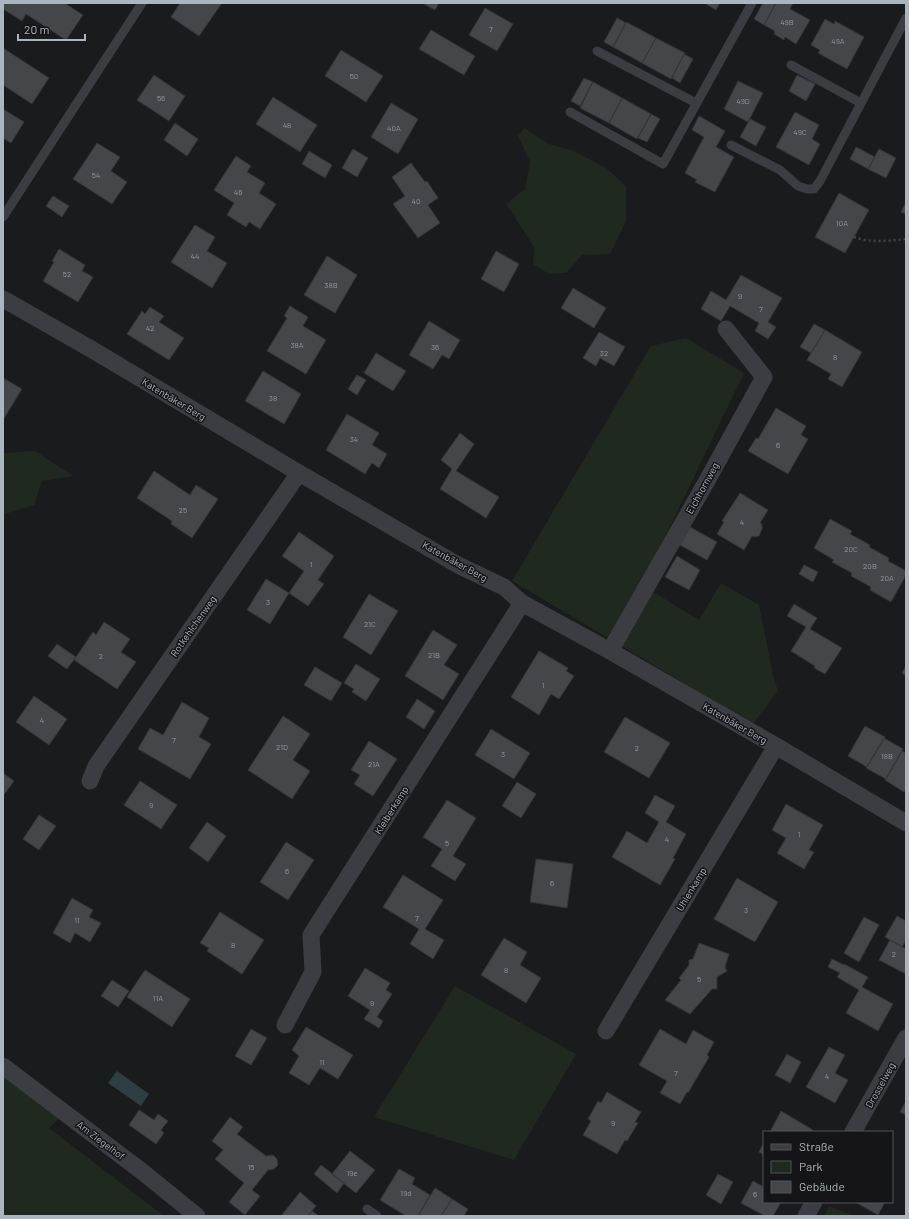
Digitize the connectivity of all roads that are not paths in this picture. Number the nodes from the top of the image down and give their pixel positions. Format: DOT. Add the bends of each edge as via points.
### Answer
graph roads {
  1 [pos="142,3"];
  2 [pos="752,3"];
  3 [pos="906,18"];
  4 [pos="597,51"];
  5 [pos="791,65"];
  6 [pos="696,103"];
  7 [pos="861,103"];
  8 [pos="570,112"];
  9 [pos="731,145"];
  10 [pos="3,217"];
  11 [pos="3,299"];
  12 [pos="726,329"];
  13 [pos="299,473"];
  14 [pos="522,603"];
  15 [pos="610,651"];
  16 [pos="776,746"];
  17 [pos="90,781"];
  18 [pos="906,823"];
  19 [pos="285,1025"];
  20 [pos="606,1031"];
  21 [pos="906,1038"];
  22 [pos="3,1066"];
  23 [pos="854,1131"];
  24 [pos="813,1203"];
  25 [pos="367,1209"];
  26 [pos="197,1216"];
  27 [pos="377,1216"];
  28 [pos="806,1216"];
  1 -- 10 [label="lane"];
  2 -- 6 [label="lane"];
  3 -- 7 [label="lane"];
  4 -- 6 [label="lane"];
  5 -- 7 [label="lane"];
  6 -- 8 [label="lane" via="663,164"];
  7 -- 9 [label="lane" via="814,189 798,186 780,170"];
  11 -- 13 [label="street, Katenbäker Berg"];
  12 -- 15 [label="street, Eichhornweg" via="764,377"];
  13 -- 14 [label="street, Katenbäker Berg" via="458,565 504,587"];
  13 -- 17 [label="street, Rotkehlchenweg" via="96,766"];
  14 -- 15 [label="street, Katenbäker Berg"];
  14 -- 19 [label="street, Kleiberkamp" via="311,935 313,972"];
  15 -- 16 [label="street, Katenbäker Berg"];
  16 -- 18 [label="street, Katenbäker Berg"];
  16 -- 20 [label="street, Uhlenkamp"];
  21 -- 23 [label="street, Drosselweg"];
  22 -- 26 [label="street, Am Ziegelhof"];
  24 -- 28 [label="street"];
  25 -- 27 [label="lane"];
}
